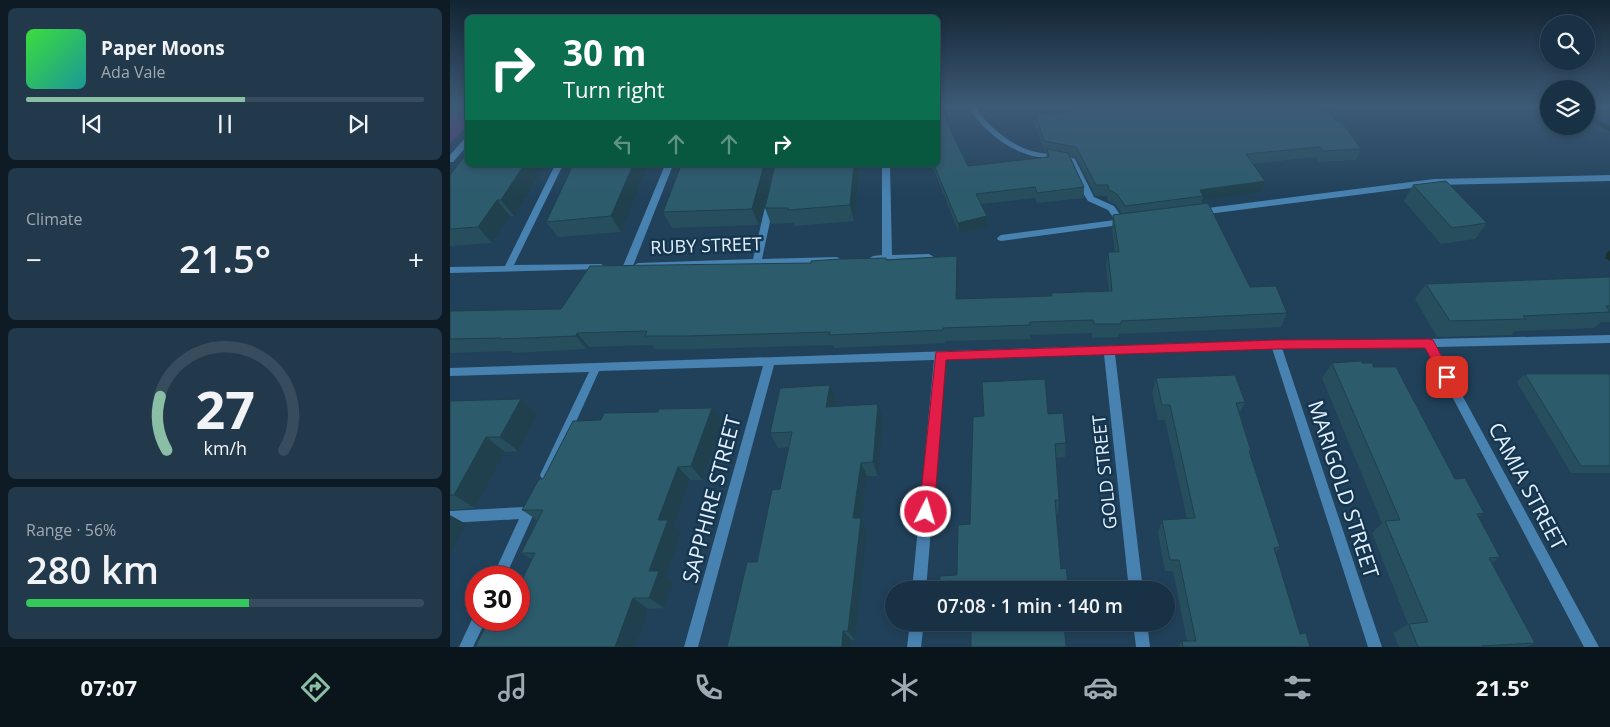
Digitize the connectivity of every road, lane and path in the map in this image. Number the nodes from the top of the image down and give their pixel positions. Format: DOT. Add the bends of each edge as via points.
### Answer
graph roads {
  1 [pos="998,135"];
  2 [pos="465,143"];
  3 [pos="450,160"];
  4 [pos="559,167"];
  5 [pos="668,167"];
  6 [pos="886,167"];
  7 [pos="1610,178"];
  8 [pos="771,194"];
  9 [pos="1192,213"];
  10 [pos="1135,220"];
  11 [pos="1120,222"];
  12 [pos="1001,238"];
  13 [pos="933,257"];
  14 [pos="887,259"];
  15 [pos="757,262"];
  16 [pos="618,266"];
  17 [pos="508,269"];
  18 [pos="450,270"];
  19 [pos="1610,339"];
  20 [pos="1429,343"];
  21 [pos="1276,344"];
  22 [pos="1110,350"];
  23 [pos="940,355"];
  24 [pos="770,361"];
  25 [pos="596,367"];
  26 [pos="450,372"];
  27 [pos="528,513"];
  28 [pos="450,517"];
  29 [pos="504,566"];
  30 [pos="921,581"];
  31 [pos="1135,581"];
  32 [pos="473,631"];
  33 [pos="916,631"];
  34 [pos="1141,631"];
  35 [pos="466,647"];
  36 [pos="691,647"];
  37 [pos="914,647"];
  38 [pos="1143,647"];
  39 [pos="1375,647"];
  40 [pos="1592,647"];
  1 -- 11 [label="street" via="1036,155 1059,156 1072,161 1091,199 1111,208"];
  2 -- 3 [label="street"];
  4 -- 17 [label="street"];
  5 -- 16 [label="street"];
  6 -- 14 [label="street"];
  7 -- 9 [label="street" via="1434,182"];
  8 -- 15 [label="street"];
  10 -- 11 [label="street"];
  11 -- 12 [label="street"];
  13 -- 14 [label="street, RUBY STREET"];
  14 -- 15 [label="street, RUBY STREET"];
  15 -- 16 [label="street, RUBY STREET"];
  16 -- 17 [label="street, RUBY STREET"];
  17 -- 18 [label="street, RUBY STREET"];
  19 -- 20 [label="street"];
  20 -- 21 [label="street"];
  20 -- 40 [label="street, CAMIA STREET"];
  21 -- 22 [label="street"];
  21 -- 39 [label="street, MARIGOLD STREET"];
  22 -- 23 [label="street"];
  22 -- 31 [label="street, GOLD STREET"];
  23 -- 24 [label="street"];
  23 -- 30 [label="street"];
  24 -- 25 [label="street"];
  24 -- 36 [label="street, SAPPHIRE STREET"];
  25 -- 26 [label="street"];
  25 -- 27 [label="street"];
  27 -- 28 [label="street"];
  27 -- 29 [label="street"];
  32 -- 35 [label="street"];
  33 -- 37 [label="street"];
  34 -- 38 [label="street"];
}
